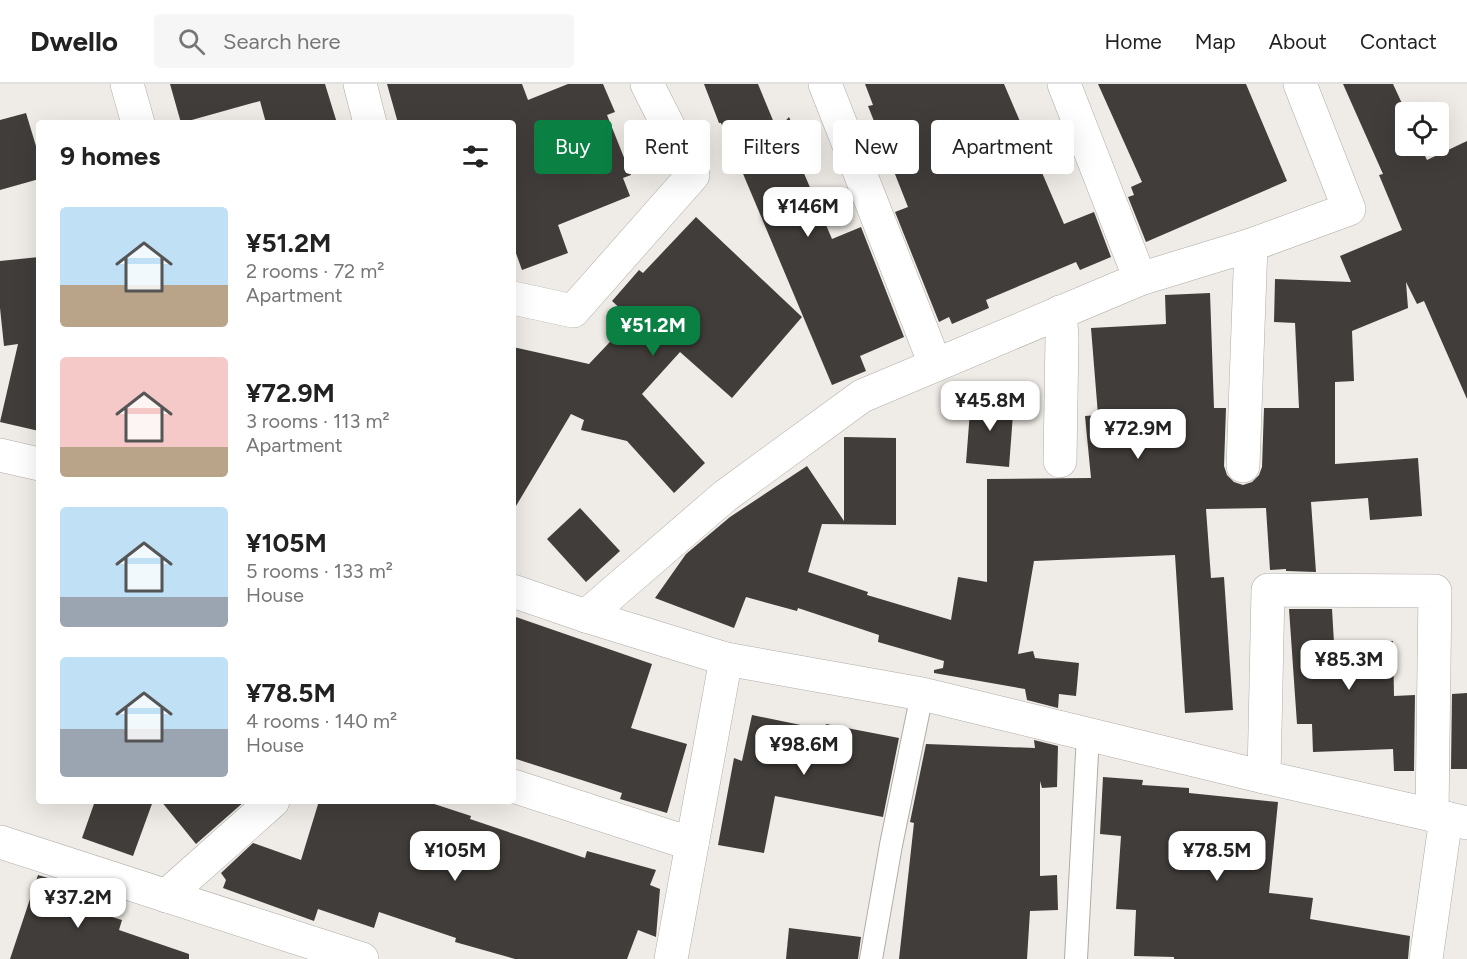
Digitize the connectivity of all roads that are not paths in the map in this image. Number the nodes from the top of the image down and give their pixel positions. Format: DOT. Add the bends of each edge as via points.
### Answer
graph roads {
  1 [pos="127,84"];
  2 [pos="360,84"];
  3 [pos="647,84"];
  4 [pos="825,84"];
  5 [pos="1064,84"];
  6 [pos="1300,84"];
  7 [pos="137,120"];
  8 [pos="369,120"];
  9 [pos="1251,245"];
  10 [pos="1140,279"];
  11 [pos="516,299"];
  12 [pos="1060,312"];
  13 [pos="935,364"];
  14 [pos="0,455"];
  15 [pos="1060,461"];
  16 [pos="36,463"];
  17 [pos="1243,466"];
  18 [pos="516,592"];
  19 [pos="586,616"];
  20 [pos="726,659"];
  21 [pos="922,694"];
  22 [pos="1088,735"];
  23 [pos="1264,777"];
  24 [pos="516,787"];
  25 [pos="270,804"];
  26 [pos="1448,819"];
  27 [pos="0,842"];
  28 [pos="692,844"];
  29 [pos="166,896"];
  30 [pos="362,959"];
  31 [pos="671,959"];
  32 [pos="871,959"];
  33 [pos="1076,959"];
  34 [pos="1426,959"];
  1 -- 7 [label="street"];
  2 -- 8 [label="street"];
  3 -- 11 [label="street" via="693,174 573,311"];
  4 -- 13 [label="street"];
  5 -- 10 [label="street"];
  6 -- 9 [label="street" via="1349,209"];
  9 -- 10 [label="street"];
  9 -- 17 [label="street"];
  10 -- 12 [label="street"];
  12 -- 13 [label="street"];
  12 -- 15 [label="street"];
  13 -- 19 [label="street" via="862,396 725,496"];
  14 -- 16 [label="street"];
  18 -- 19 [label="street"];
  19 -- 20 [label="street"];
  20 -- 21 [label="street"];
  20 -- 28 [label="street"];
  21 -- 22 [label="street"];
  21 -- 32 [label="lane"];
  22 -- 23 [label="street"];
  22 -- 33 [label="lane"];
  23 -- 26 [label="street"];
  23 -- 26 [label="street" via="1268,590 1435,591"];
  24 -- 28 [label="street"];
  25 -- 29 [label="street"];
  26 -- 34 [label="street"];
  27 -- 29 [label="street"];
  28 -- 31 [label="street"];
  29 -- 30 [label="street"];
}
